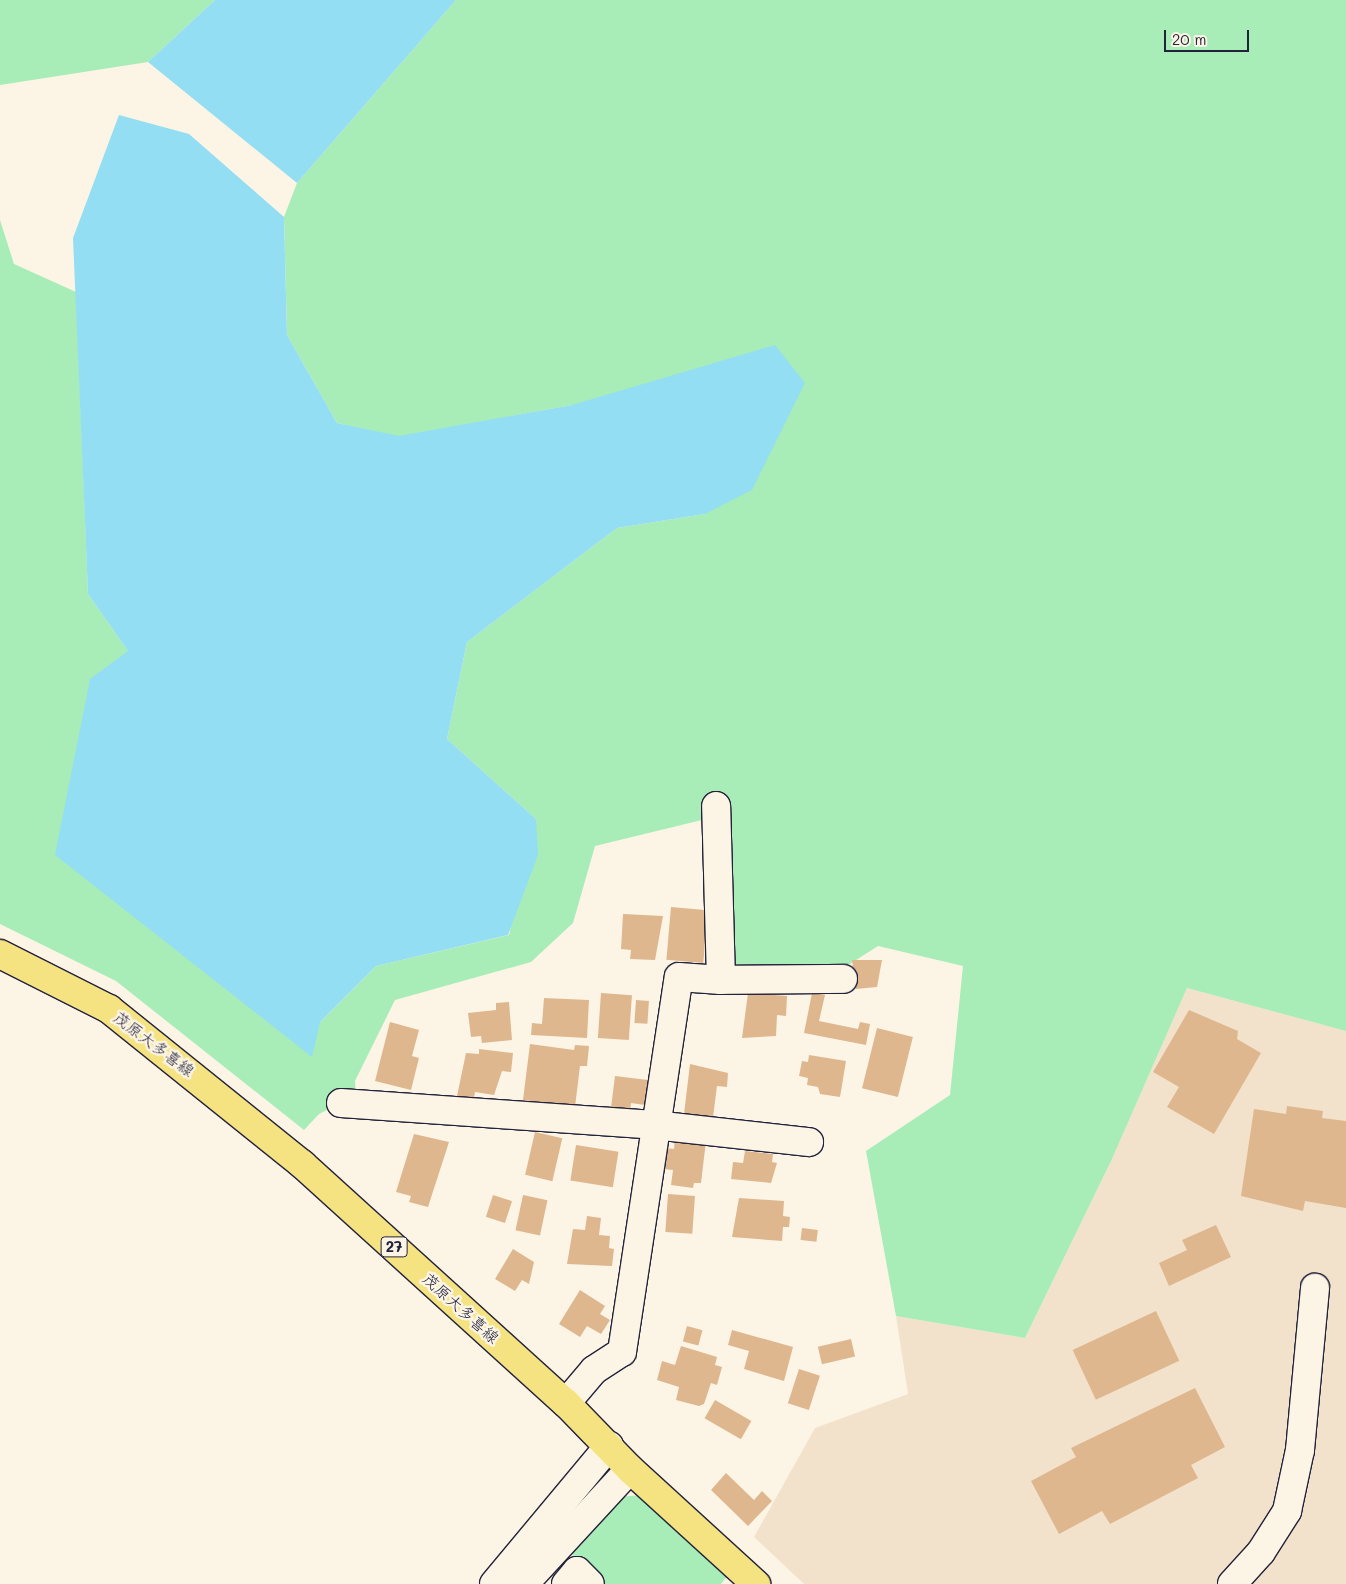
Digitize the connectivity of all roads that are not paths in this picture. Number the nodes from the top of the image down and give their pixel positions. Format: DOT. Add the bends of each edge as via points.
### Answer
graph roads {
  1 [pos="716,806"];
  2 [pos="0,954"];
  3 [pos="843,979"];
  4 [pos="721,980"];
  5 [pos="340,1103"];
  6 [pos="654,1125"];
  7 [pos="809,1142"];
  8 [pos="1316,1288"];
  9 [pos="566,1402"];
  10 [pos="609,1446"];
  11 [pos="630,1469"];
  12 [pos="494,1584"];
  13 [pos="524,1584"];
  14 [pos="566,1584"];
  15 [pos="590,1584"];
  16 [pos="756,1584"];
  17 [pos="1232,1584"];
  1 -- 4 [label="street"];
  2 -- 9 [label="main road, 茂原大多喜線 / 27" via="109,1009 168,1053 302,1164"];
  3 -- 4 [label="street"];
  4 -- 6 [label="street" via="679,977"];
  5 -- 6 [label="street"];
  6 -- 7 [label="street"];
  6 -- 9 [label="street" via="622,1352 594,1370"];
  8 -- 17 [label="street" via="1300,1450 1287,1511 1261,1552"];
  9 -- 10 [label="main road, 茂原大多喜線 / 27"];
  10 -- 11 [label="main road, 茂原大多喜線 / 27"];
  10 -- 12 [label="street"];
  11 -- 13 [label="street"];
  11 -- 16 [label="main road, 茂原大多喜線 / 27"];
  14 -- 15 [label="street" via="577,1571"];
}
